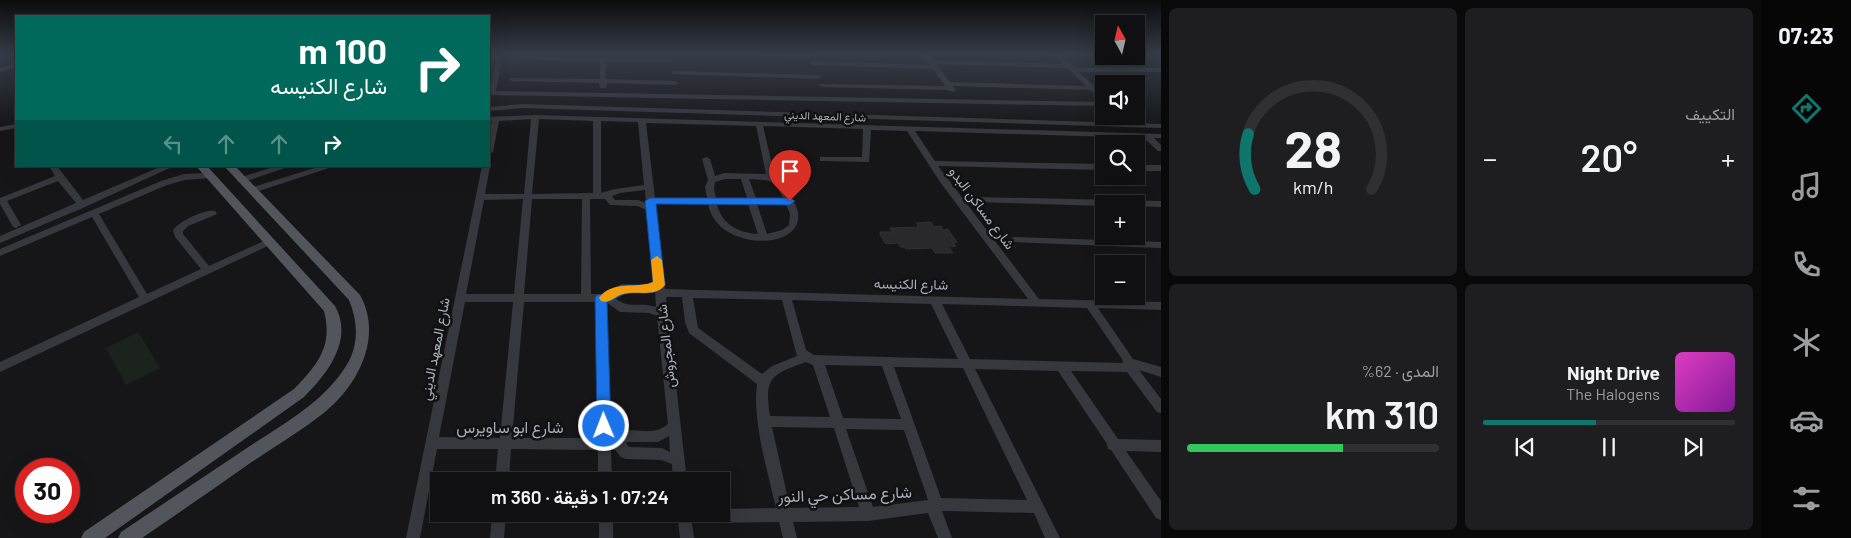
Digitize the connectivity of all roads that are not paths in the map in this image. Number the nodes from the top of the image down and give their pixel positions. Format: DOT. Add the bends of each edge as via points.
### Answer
graph roads {
  1 [pos="494,79"];
  2 [pos="512,79"];
  3 [pos="517,79"];
  4 [pos="675,79"];
  5 [pos="819,79"];
  6 [pos="944,79"];
  7 [pos="1082,79"];
  8 [pos="603,81"];
  9 [pos="675,83"];
  10 [pos="822,85"];
  11 [pos="949,86"];
  12 [pos="1091,88"];
  13 [pos="1095,91"];
  14 [pos="490,93"];
  15 [pos="508,94"];
  16 [pos="603,96"];
  17 [pos="677,96"];
  18 [pos="827,98"];
  19 [pos="960,101"];
  20 [pos="1095,104"];
  21 [pos="507,106"];
  22 [pos="490,109"];
  23 [pos="677,112"];
  24 [pos="535,117"];
  25 [pos="836,117"];
  26 [pos="492,119"];
  27 [pos="597,119"];
  28 [pos="969,120"];
  29 [pos="642,121"];
  30 [pos="678,122"];
  31 [pos="759,124"];
  32 [pos="1095,124"];
  33 [pos="1130,125"];
  34 [pos="15,126"];
  35 [pos="840,126"];
  36 [pos="1161,126"];
  37 [pos="868,127"];
  38 [pos="0,129"];
  39 [pos="910,130"];
  40 [pos="976,130"];
  41 [pos="1146,136"];
  42 [pos="1161,136"];
  43 [pos="490,141"];
  44 [pos="1161,149"];
  45 [pos="706,159"];
  46 [pos="823,159"];
  47 [pos="932,163"];
  48 [pos="54,167"];
  49 [pos="230,167"];
  50 [pos="285,167"];
  51 [pos="328,167"];
  52 [pos="486,167"];
  53 [pos="1095,167"];
  54 [pos="167,168"];
  55 [pos="1145,168"];
  56 [pos="1161,168"];
  57 [pos="205,171"];
  58 [pos="744,176"];
  59 [pos="60,178"];
  60 [pos="771,178"];
  61 [pos="174,180"];
  62 [pos="241,180"];
  63 [pos="712,180"];
  64 [pos="649,186"];
  65 [pos="252,190"];
  66 [pos="586,196"];
  67 [pos="597,196"];
  68 [pos="607,196"];
  69 [pos="480,197"];
  70 [pos="528,197"];
  71 [pos="1,200"];
  72 [pos="976,200"];
  73 [pos="712,201"];
  74 [pos="752,201"];
  75 [pos="790,201"];
  76 [pos="1095,202"];
  77 [pos="651,204"];
  78 [pos="1145,204"];
  79 [pos="1161,204"];
  80 [pos="82,205"];
  81 [pos="94,213"];
  82 [pos="212,213"];
  83 [pos="16,226"];
  84 [pos="764,238"];
  85 [pos="0,240"];
  86 [pos="1014,240"];
  87 [pos="269,242"];
  88 [pos="1161,244"];
  89 [pos="0,253"];
  90 [pos="207,270"];
  91 [pos="660,289"];
  92 [pos="687,294"];
  93 [pos="786,296"];
  94 [pos="460,298"];
  95 [pos="519,298"];
  96 [pos="586,298"];
  97 [pos="604,298"];
  98 [pos="145,299"];
  99 [pos="934,299"];
  100 [pos="1036,302"];
  101 [pos="1089,303"];
  102 [pos="1161,306"];
  103 [pos="662,314"];
  104 [pos="812,359"];
  105 [pos="887,363"];
  106 [pos="1130,364"];
  107 [pos="967,365"];
  108 [pos="0,367"];
  109 [pos="1062,367"];
  110 [pos="1161,372"];
  111 [pos="763,382"];
  112 [pos="1161,408"];
  113 [pos="765,420"];
  114 [pos="838,423"];
  115 [pos="909,425"];
  116 [pos="674,428"];
  117 [pos="432,443"];
  118 [pos="505,443"];
  119 [pos="604,444"];
  120 [pos="618,444"];
  121 [pos="1113,445"];
  122 [pos="1161,446"];
  123 [pos="678,461"];
  124 [pos="503,472"];
  125 [pos="605,472"];
  126 [pos="679,472"];
  127 [pos="935,506"];
  128 [pos="1038,507"];
  129 [pos="1161,513"];
  130 [pos="868,514"];
  131 [pos="730,515"];
  132 [pos="785,515"];
  133 [pos="498,522"];
  134 [pos="606,522"];
  135 [pos="685,522"];
  136 [pos="90,538"];
  137 [pos="127,538"];
  138 [pos="413,538"];
  139 [pos="497,538"];
  140 [pos="606,538"];
  141 [pos="687,538"];
  142 [pos="790,538"];
  143 [pos="945,538"];
  144 [pos="1053,538"];
  1 -- 14 [label="street"];
  2 -- 15 [label="street"];
  3 -- 8 [label="street"];
  4 -- 9 [label="street"];
  5 -- 10 [label="street"];
  6 -- 11 [label="street"];
  7 -- 12 [label="street"];
  8 -- 9 [label="street"];
  8 -- 16 [label="street"];
  9 -- 17 [label="street"];
  10 -- 11 [label="street"];
  10 -- 18 [label="street"];
  11 -- 12 [label="street"];
  11 -- 19 [label="street"];
  12 -- 13 [label="street"];
  14 -- 15 [label="street"];
  15 -- 16 [label="street"];
  15 -- 21 [label="street"];
  16 -- 17 [label="street"];
  17 -- 18 [label="street"];
  18 -- 19 [label="street"];
  18 -- 25 [label="street"];
  19 -- 20 [label="street"];
  21 -- 22 [label="street, شارع المعهد الديني"];
  21 -- 23 [label="street, شارع المعهد الديني"];
  23 -- 25 [label="street, شارع المعهد الديني"];
  23 -- 30 [label="street"];
  24 -- 26 [label="street, شارع المعهد الديني"];
  24 -- 27 [label="street, شارع المعهد الديني"];
  24 -- 70 [label="street"];
  25 -- 28 [label="street, شارع المعهد الديني"];
  25 -- 35 [label="street"];
  26 -- 43 [label="street, شارع المعهد الديني"];
  27 -- 29 [label="street, شارع المعهد الديني"];
  27 -- 67 [label="street"];
  28 -- 32 [label="street, شارع المعهد الديني"];
  28 -- 40 [label="street"];
  29 -- 30 [label="street, شارع المعهد الديني"];
  29 -- 64 [label="street, شارع المجروش"];
  30 -- 31 [label="street, شارع المعهد الديني"];
  31 -- 35 [label="street, شارع المعهد الديني"];
  31 -- 60 [label="street"];
  33 -- 36 [label="street, شارع المعهد الديني"];
  34 -- 38 [label="street"];
  35 -- 37 [label="street, شارع المعهد الديني"];
  37 -- 39 [label="street, شارع المعهد الديني"];
  37 -- 46 [label="street" via="866,160"];
  39 -- 40 [label="street, شارع المعهد الديني"];
  39 -- 47 [label="street, شارع مساكن البدو"];
  40 -- 41 [label="street, شارع المعهد الديني"];
  41 -- 42 [label="street, شارع المعهد الديني"];
  41 -- 44 [label="street"];
  45 -- 63 [label="street"];
  47 -- 53 [label="street"];
  47 -- 100 [label="street, شارع مساكن البدو"];
  48 -- 59 [label="street"];
  49 -- 62 [label="main road"];
  50 -- 62 [label="street"];
  51 -- 65 [label="street"];
  52 -- 69 [label="street, شارع المعهد الديني"];
  54 -- 61 [label="street" via="179,170"];
  54 -- 80 [label="street"];
  55 -- 56 [label="street"];
  57 -- 61 [label="street"];
  57 -- 87 [label="main road"];
  58 -- 60 [label="street"];
  58 -- 63 [label="street" via="720,176"];
  58 -- 74 [label="street"];
  59 -- 71 [label="street"];
  59 -- 80 [label="street"];
  60 -- 75 [label="street" via="779,182"];
  61 -- 81 [label="street"];
  62 -- 65 [label="main road"];
  63 -- 73 [label="street"];
  64 -- 68 [label="street" via="638,191 614,191"];
  64 -- 77 [label="street, شارع المجروش"];
  65 -- 137 [label="main road" via="355,298 364,324 358,356 350,373 320,407"];
  66 -- 67 [label="street"];
  66 -- 70 [label="street"];
  66 -- 96 [label="street"];
  67 -- 68 [label="street"];
  68 -- 77 [label="street" via="613,202"];
  69 -- 70 [label="street"];
  69 -- 94 [label="street, شارع المعهد الديني"];
  70 -- 95 [label="street"];
  71 -- 83 [label="street"];
  72 -- 76 [label="street"];
  73 -- 74 [label="street"];
  73 -- 77 [label="street"];
  73 -- 84 [label="street" via="718,219 729,228"];
  74 -- 75 [label="street"];
  74 -- 84 [label="street"];
  75 -- 84 [label="street" via="795,214 793,226 782,234"];
  77 -- 91 [label="street, شارع المجروش"];
  78 -- 79 [label="street"];
  80 -- 85 [label="street"];
  81 -- 89 [label="street"];
  81 -- 98 [label="street"];
  82 -- 90 [label="street" via="178,230 178,235"];
  86 -- 88 [label="street"];
  87 -- 90 [label="street"];
  87 -- 136 [label="main road" via="330,309 335,334 325,364 298,393"];
  90 -- 98 [label="street"];
  91 -- 92 [label="street, شارع الكنيسه"];
  91 -- 97 [label="street, شارع الكنيسه" via="621,290"];
  91 -- 103 [label="street, شارع المجروش"];
  92 -- 93 [label="street, شارع الكنيسه"];
  92 -- 111 [label="street" via="693,330"];
  93 -- 99 [label="street, شارع الكنيسه"];
  93 -- 104 [label="street" via="800,348"];
  94 -- 95 [label="street, شارع الكنيسه"];
  94 -- 117 [label="street, شارع المعهد الديني"];
  95 -- 96 [label="street, شارع الكنيسه"];
  95 -- 118 [label="street"];
  96 -- 97 [label="street, شارع الكنيسه"];
  97 -- 103 [label="street, شارع الكنيسه" via="620,308 650,309"];
  97 -- 119 [label="street"];
  98 -- 108 [label="street"];
  99 -- 100 [label="street, شارع الكنيسه"];
  99 -- 107 [label="street"];
  100 -- 101 [label="street, شارع الكنيسه"];
  101 -- 102 [label="street, شارع الكنيسه"];
  101 -- 106 [label="street"];
  103 -- 116 [label="street, شارع المجروش"];
  104 -- 105 [label="street"];
  104 -- 111 [label="street" via="771,372"];
  104 -- 114 [label="street"];
  105 -- 107 [label="street"];
  105 -- 115 [label="street"];
  106 -- 109 [label="street" via="1122,369"];
  106 -- 110 [label="street"];
  106 -- 112 [label="street"];
  107 -- 109 [label="street"];
  107 -- 128 [label="street"];
  109 -- 121 [label="street"];
  111 -- 113 [label="street"];
  113 -- 114 [label="street"];
  113 -- 132 [label="street"];
  114 -- 115 [label="street"];
  114 -- 130 [label="street"];
  115 -- 127 [label="street"];
  116 -- 120 [label="street, شارع ابو ساويرس" via="661,435 626,436"];
  116 -- 123 [label="street, شارع المجروش"];
  117 -- 118 [label="street, شارع ابو ساويرس"];
  117 -- 138 [label="street, شارع المعهد الديني"];
  118 -- 119 [label="street, شارع ابو ساويرس"];
  118 -- 124 [label="street"];
  119 -- 120 [label="street, شارع ابو ساويرس"];
  119 -- 125 [label="street"];
  120 -- 123 [label="street, شارع ابو ساويرس" via="626,453 662,454"];
  121 -- 122 [label="street"];
  121 -- 129 [label="street"];
  123 -- 126 [label="street, شارع المجروش"];
  127 -- 128 [label="street, شارع مساكن حي النور"];
  127 -- 130 [label="street, شارع مساكن حي النور"];
  127 -- 143 [label="street"];
  128 -- 144 [label="street"];
  130 -- 132 [label="street, شارع مساكن حي النور"];
  131 -- 132 [label="street, شارع مساكن حي النور"];
  132 -- 142 [label="street"];
  133 -- 139 [label="street"];
  134 -- 140 [label="street"];
  135 -- 141 [label="street"];
}
